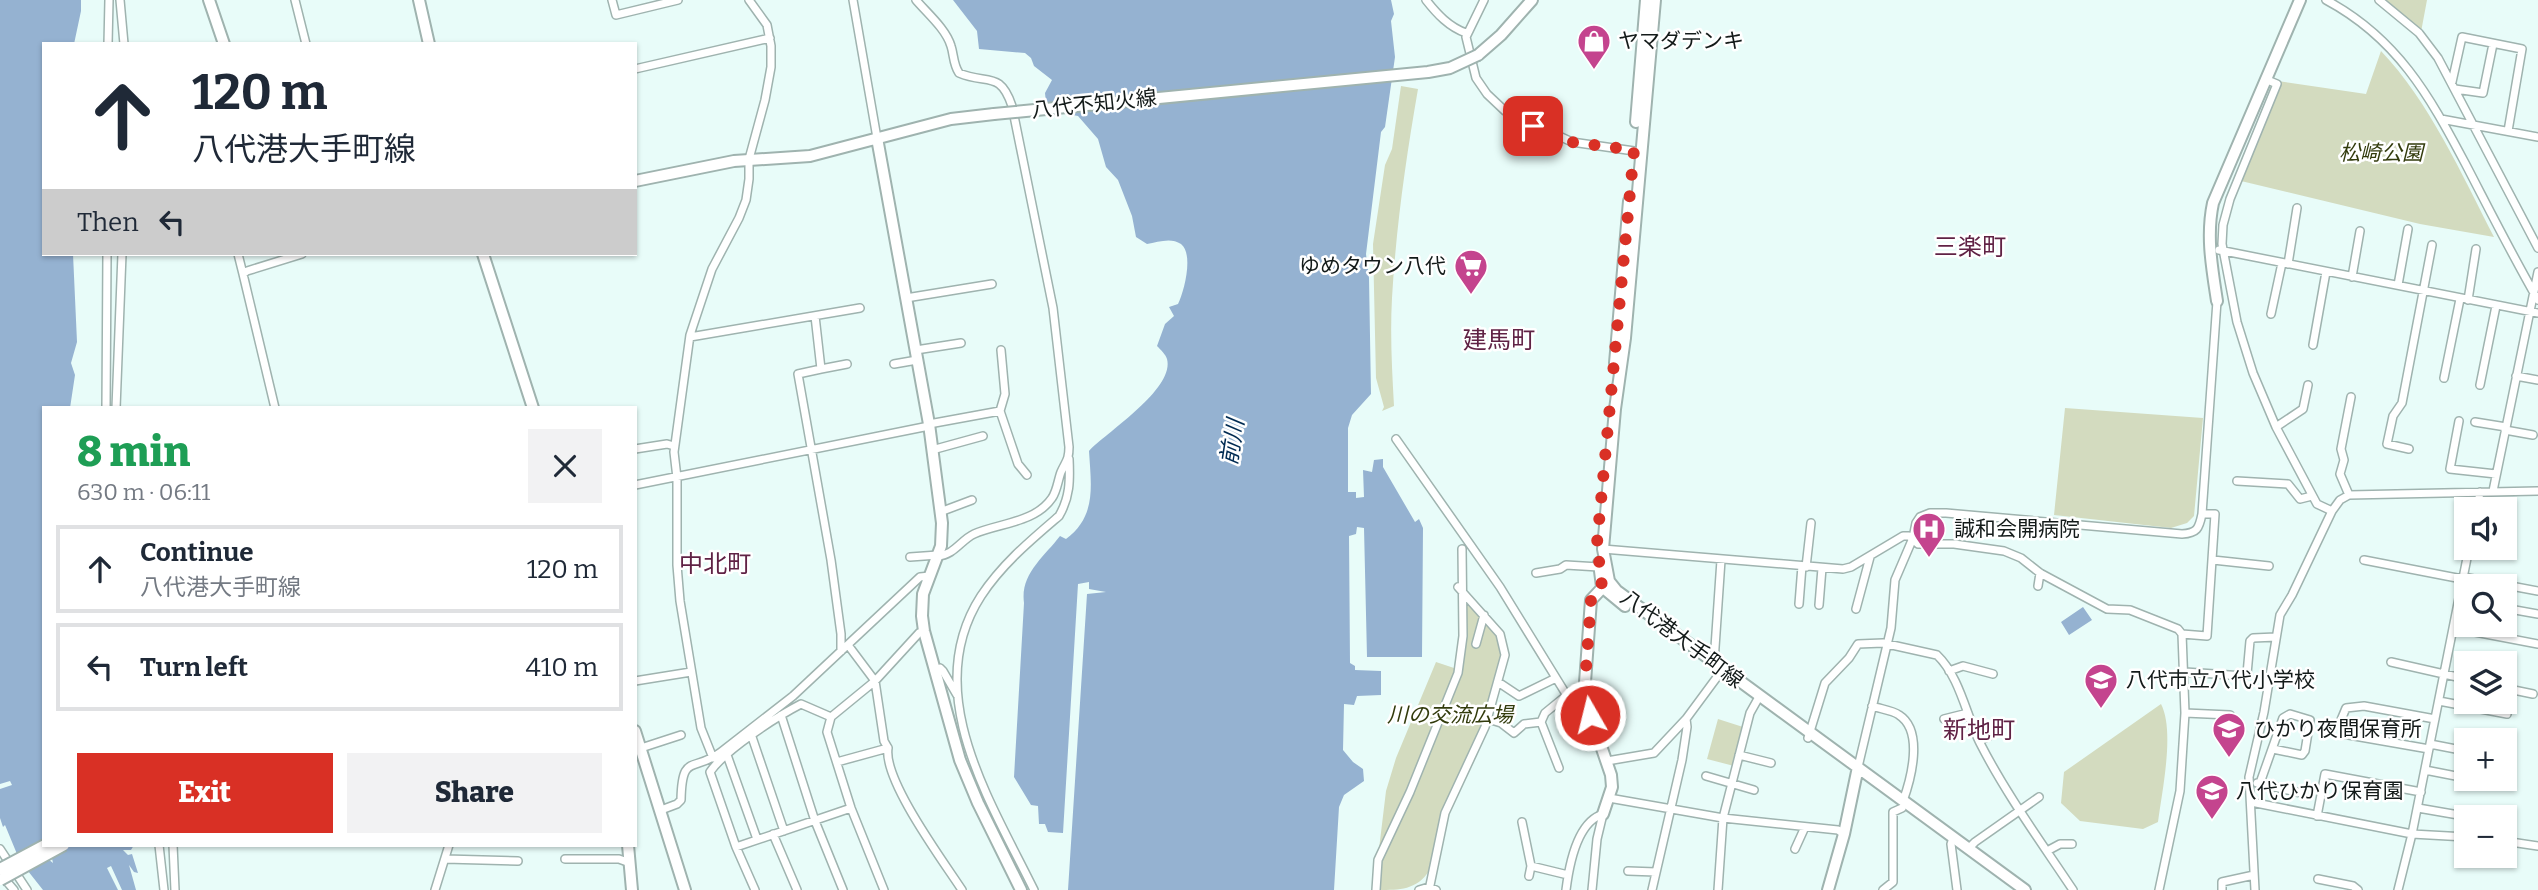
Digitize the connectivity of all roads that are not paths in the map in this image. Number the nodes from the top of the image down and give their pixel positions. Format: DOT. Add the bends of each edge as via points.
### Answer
graph roads {
  1 [pos="108,0"];
  2 [pos="120,0"];
  3 [pos="209,0"];
  4 [pos="295,0"];
  5 [pos="419,0"];
  6 [pos="612,0"];
  7 [pos="678,0"];
  8 [pos="749,0"];
  9 [pos="853,0"];
  10 [pos="916,0"];
  11 [pos="1426,0"];
  12 [pos="1484,0"];
  13 [pos="1532,0"];
  14 [pos="1646,0"];
  15 [pos="1655,0"];
  16 [pos="2300,0"];
  17 [pos="2326,0"];
  18 [pos="2379,0"];
  19 [pos="1466,33"];
  20 [pos="770,38"];
  21 [pos="108,42"];
  22 [pos="124,42"];
  23 [pos="223,42"];
  24 [pos="306,42"];
  25 [pos="429,42"];
  26 [pos="2493,44"];
  27 [pos="637,69"];
  28 [pos="2265,79"];
  29 [pos="2454,85"];
  30 [pos="2441,119"];
  31 [pos="2475,124"];
  32 [pos="2508,131"];
  33 [pos="2538,137"];
  34 [pos="877,138"];
  35 [pos="1637,151"];
  36 [pos="749,159"];
  37 [pos="637,181"];
  38 [pos="2297,208"];
  39 [pos="2408,229"];
  40 [pos="2360,231"];
  41 [pos="2432,246"];
  42 [pos="2210,248"];
  43 [pos="2538,248"];
  44 [pos="2476,249"];
  45 [pos="2223,250"];
  46 [pos="107,256"];
  47 [pos="122,256"];
  48 [pos="238,256"];
  49 [pos="296,256"];
  50 [pos="484,256"];
  51 [pos="2285,263"];
  52 [pos="2326,272"];
  53 [pos="2538,272"];
  54 [pos="243,274"];
  55 [pos="2352,277"];
  56 [pos="992,284"];
  57 [pos="2398,285"];
  58 [pos="2423,290"];
  59 [pos="2536,296"];
  60 [pos="906,298"];
  61 [pos="2464,299"];
  62 [pos="2217,301"];
  63 [pos="2496,306"];
  64 [pos="860,308"];
  65 [pos="2534,312"];
  66 [pos="2271,314"];
  67 [pos="815,316"];
  68 [pos="690,337"];
  69 [pos="961,343"];
  70 [pos="2313,345"];
  71 [pos="1001,350"];
  72 [pos="916,355"];
  73 [pos="847,363"];
  74 [pos="894,364"];
  75 [pos="821,369"];
  76 [pos="2516,376"];
  77 [pos="2444,378"];
  78 [pos="2538,380"];
  79 [pos="2308,384"];
  80 [pos="2480,385"];
  81 [pos="2351,397"];
  82 [pos="106,406"];
  83 [pos="116,406"];
  84 [pos="275,406"];
  85 [pos="532,406"];
  86 [pos="1000,411"];
  87 [pos="2459,421"];
  88 [pos="2474,422"];
  89 [pos="929,425"];
  90 [pos="2276,427"];
  91 [pos="2505,429"];
  92 [pos="2533,435"];
  93 [pos="983,436"];
  94 [pos="1396,439"];
  95 [pos="674,446"];
  96 [pos="637,449"];
  97 [pos="2409,449"];
  98 [pos="811,450"];
  99 [pos="932,450"];
  100 [pos="1069,458"];
  101 [pos="2496,474"];
  102 [pos="1027,475"];
  103 [pos="677,478"];
  104 [pos="2237,481"];
  105 [pos="637,485"];
  106 [pos="2493,491"];
  107 [pos="2538,491"];
  108 [pos="2480,492"];
  109 [pos="2350,495"];
  110 [pos="2312,496"];
  111 [pos="2479,497"];
  112 [pos="972,500"];
  113 [pos="2332,511"];
  114 [pos="940,512"];
  115 [pos="2202,514"];
  116 [pos="1811,523"];
  117 [pos="1913,538"];
  118 [pos="1603,549"];
  119 [pos="1462,550"];
  120 [pos="938,555"];
  121 [pos="1870,556"];
  122 [pos="911,557"];
  123 [pos="1721,560"];
  124 [pos="2213,560"];
  125 [pos="2364,560"];
  126 [pos="2269,566"];
  127 [pos="1599,567"];
  128 [pos="1804,567"];
  129 [pos="1822,568"];
  130 [pos="1536,573"];
  131 [pos="2040,573"];
  132 [pos="930,576"];
  133 [pos="2454,576"];
  134 [pos="1606,584"];
  135 [pos="2038,586"];
  136 [pos="2517,587"];
  137 [pos="1461,590"];
  138 [pos="2538,591"];
  139 [pos="1799,604"];
  140 [pos="1819,605"];
  141 [pos="1856,609"];
  142 [pos="2517,610"];
  143 [pos="2538,614"];
  144 [pos="1484,615"];
  145 [pos="2454,628"];
  146 [pos="924,631"];
  147 [pos="2182,634"];
  148 [pos="2501,637"];
  149 [pos="2276,638"];
  150 [pos="1476,644"];
  151 [pos="1887,644"];
  152 [pos="2538,644"];
  153 [pos="848,645"];
  154 [pos="841,650"];
  155 [pos="2391,662"];
  156 [pos="1719,668"];
  157 [pos="935,670"];
  158 [pos="1949,671"];
  159 [pos="2185,672"];
  160 [pos="691,673"];
  161 [pos="2445,673"];
  162 [pos="1993,674"];
  163 [pos="2454,675"];
  164 [pos="1556,678"];
  165 [pos="637,681"];
  166 [pos="875,681"];
  167 [pos="1498,682"];
  168 [pos="2517,691"];
  169 [pos="2533,694"];
  170 [pos="957,695"];
  171 [pos="1567,695"];
  172 [pos="1758,699"];
  173 [pos="2439,701"];
  174 [pos="2454,704"];
  175 [pos="1872,706"];
  176 [pos="1968,713"];
  177 [pos="2185,713"];
  178 [pos="781,715"];
  179 [pos="2231,715"];
  180 [pos="831,717"];
  181 [pos="1488,719"];
  182 [pos="1686,719"];
  183 [pos="1944,719"];
  184 [pos="2435,719"];
  185 [pos="2341,720"];
  186 [pos="1541,722"];
  187 [pos="2343,734"];
  188 [pos="681,735"];
  189 [pos="1596,735"];
  190 [pos="1809,735"];
  191 [pos="1991,735"];
  192 [pos="752,737"];
  193 [pos="637,741"];
  194 [pos="1979,741"];
  195 [pos="2430,747"];
  196 [pos="888,748"];
  197 [pos="2273,748"];
  198 [pos="2454,750"];
  199 [pos="727,755"];
  200 [pos="1739,755"];
  201 [pos="713,758"];
  202 [pos="1607,761"];
  203 [pos="837,762"];
  204 [pos="1771,763"];
  205 [pos="1559,768"];
  206 [pos="2425,770"];
  207 [pos="1857,771"];
  208 [pos="1706,776"];
  209 [pos="2454,776"];
  210 [pos="1732,782"];
  211 [pos="2249,782"];
  212 [pos="2260,783"];
  213 [pos="1754,790"];
  214 [pos="2421,792"];
  215 [pos="2301,793"];
  216 [pos="2039,797"];
  217 [pos="1609,799"];
  218 [pos="2251,802"];
  219 [pos="1903,804"];
  220 [pos="851,808"];
  221 [pos="1671,808"];
  222 [pos="2418,808"];
  223 [pos="661,810"];
  224 [pos="2020,810"];
  225 [pos="1603,814"];
  226 [pos="2454,814"];
  227 [pos="2317,816"];
  228 [pos="1723,818"];
  229 [pos="815,821"];
  230 [pos="1522,822"];
  231 [pos="1805,827"];
  232 [pos="784,831"];
  233 [pos="773,834"];
  234 [pos="1844,834"];
  235 [pos="2412,834"];
  236 [pos="2454,836"];
  237 [pos="757,839"];
  238 [pos="1952,841"];
  239 [pos="2517,843"];
  240 [pos="2072,844"];
  241 [pos="2538,845"];
  242 [pos="42,847"];
  243 [pos="61,847"];
  244 [pos="160,847"];
  245 [pos="173,847"];
  246 [pos="448,847"];
  247 [pos="628,847"];
  248 [pos="736,847"];
  249 [pos="0,849"];
  250 [pos="1795,849"];
  251 [pos="1968,849"];
  252 [pos="2048,851"];
  253 [pos="445,859"];
  254 [pos="565,859"];
  255 [pos="518,860"];
  256 [pos="630,863"];
  257 [pos="1531,866"];
  258 [pos="0,871"];
  259 [pos="1628,871"];
  260 [pos="1656,872"];
  261 [pos="1568,875"];
  262 [pos="2254,875"];
  263 [pos="1529,876"];
  264 [pos="2318,879"];
  265 [pos="0,882"];
  266 [pos="2222,882"];
  267 [pos="10,889"];
  268 [pos="1432,889"];
  269 [pos="27,890"];
  270 [pos="164,890"];
  271 [pos="175,890"];
  272 [pos="435,890"];
  273 [pos="632,890"];
  274 [pos="685,890"];
  275 [pos="755,890"];
  276 [pos="797,890"];
  277 [pos="843,890"];
  278 [pos="884,890"];
  279 [pos="962,890"];
  280 [pos="1021,890"];
  281 [pos="1034,890"];
  282 [pos="1376,890"];
  283 [pos="1419,890"];
  284 [pos="1566,890"];
  285 [pos="1592,890"];
  286 [pos="1652,890"];
  287 [pos="1718,890"];
  288 [pos="1828,890"];
  289 [pos="1883,890"];
  290 [pos="1956,890"];
  291 [pos="2015,890"];
  292 [pos="2025,890"];
  293 [pos="2073,890"];
  294 [pos="2159,890"];
  295 [pos="2255,890"];
  296 [pos="2358,890"];
  297 [pos="2398,890"];
  1 -- 21 [label="street"];
  2 -- 22 [label="street"];
  3 -- 23 [label="main road"];
  4 -- 24 [label="street"];
  5 -- 25 [label="main road"];
  6 -- 7 [label="street" via="616,15"];
  8 -- 20 [label="street" via="767,24"];
  9 -- 34 [label="street"];
  10 -- 100 [label="street" via="946,36 959,73 1002,85 1012,106 1053,308"];
  11 -- 19 [label="street" via="1437,14"];
  12 -- 19 [label="street"];
  13 -- 34 [label="main road, 八代不知火線, bridge" via="1478,55 1450,68 951,119"];
  14 -- 35 [label="main road, 八代港大手町線"];
  15 -- 35 [label="main road, 八代港大手町線"];
  16 -- 28 [label="main road"];
  17 -- 30 [label="street" via="2362,23 2397,55"];
  18 -- 29 [label="street" via="2419,33"];
  19 -- 35 [label="street" via="1476,78 1505,111 1572,142"];
  20 -- 27 [label="street"];
  20 -- 36 [label="street" via="771,67"];
  26 -- 29 [label="street" via="2483,93"];
  26 -- 29 [label="street" via="2462,37"];
  26 -- 32 [label="street" via="2522,50"];
  28 -- 42 [label="main road" via="2213,203"];
  28 -- 45 [label="street" via="2277,84 2230,200"];
  29 -- 31 [label="street"];
  30 -- 31 [label="street"];
  30 -- 59 [label="street"];
  31 -- 32 [label="street"];
  31 -- 43 [label="street"];
  32 -- 33 [label="street"];
  34 -- 36 [label="main road, 八代不知火線" via="810,156"];
  34 -- 60 [label="main road"];
  35 -- 118 [label="main road, 八代港大手町線" via="1625,338"];
  35 -- 127 [label="main road, 八代港大手町線" via="1597,543"];
  36 -- 37 [label="main road, 八代不知火線"];
  36 -- 68 [label="street" via="746,200 712,269"];
  38 -- 51 [label="street"];
  39 -- 57 [label="street"];
  40 -- 55 [label="street"];
  41 -- 58 [label="street"];
  42 -- 45 [label="street"];
  42 -- 62 [label="main road"];
  44 -- 61 [label="street"];
  45 -- 51 [label="street"];
  45 -- 90 [label="street" via="2243,345"];
  46 -- 82 [label="street"];
  47 -- 83 [label="street"];
  48 -- 54 [label="street"];
  49 -- 54 [label="street"];
  50 -- 85 [label="main road"];
  51 -- 52 [label="street"];
  51 -- 66 [label="street"];
  52 -- 55 [label="street"];
  52 -- 70 [label="street"];
  53 -- 59 [label="street"];
  54 -- 84 [label="street"];
  55 -- 57 [label="street"];
  56 -- 60 [label="street"];
  57 -- 58 [label="street"];
  58 -- 61 [label="street"];
  58 -- 97 [label="street" via="2402,403 2393,415 2387,444"];
  59 -- 65 [label="street"];
  60 -- 72 [label="main road"];
  61 -- 63 [label="street"];
  61 -- 77 [label="street"];
  62 -- 115 [label="street"];
  63 -- 65 [label="street"];
  63 -- 80 [label="street"];
  64 -- 67 [label="street"];
  65 -- 76 [label="street"];
  67 -- 68 [label="street"];
  67 -- 75 [label="street"];
  68 -- 95 [label="street"];
  69 -- 72 [label="street"];
  71 -- 86 [label="street" via="1005,394"];
  72 -- 74 [label="street"];
  72 -- 89 [label="main road"];
  73 -- 75 [label="street"];
  75 -- 98 [label="street" via="798,374"];
  76 -- 78 [label="street"];
  76 -- 91 [label="street"];
  79 -- 90 [label="street" via="2303,409"];
  81 -- 109 [label="street" via="2340,474"];
  86 -- 89 [label="street"];
  86 -- 102 [label="street" via="1018,464"];
  87 -- 101 [label="street" via="2450,469"];
  88 -- 91 [label="street"];
  89 -- 98 [label="street"];
  89 -- 99 [label="main road"];
  90 -- 110 [label="street"];
  91 -- 92 [label="street"];
  91 -- 101 [label="street"];
  93 -- 99 [label="street"];
  94 -- 164 [label="street" via="1500,587"];
  95 -- 96 [label="street"];
  95 -- 103 [label="street"];
  98 -- 103 [label="street"];
  98 -- 154 [label="street" via="831,559"];
  99 -- 114 [label="main road"];
  100 -- 120 [label="street" via="1052,498 1041,509 971,536 950,553"];
  100 -- 170 [label="street" via="1070,482 1059,516 1000,571 971,615 960,645"];
  101 -- 106 [label="street"];
  103 -- 105 [label="street"];
  103 -- 160 [label="street" via="677,565"];
  104 -- 110 [label="street" via="2288,484 2300,499"];
  106 -- 107 [label="street"];
  106 -- 108 [label="street"];
  108 -- 109 [label="street"];
  108 -- 111 [label="street"];
  109 -- 113 [label="street"];
  110 -- 113 [label="street" via="2320,507"];
  112 -- 114 [label="street"];
  113 -- 149 [label="street" via="2280,615"];
  114 -- 120 [label="main road"];
  115 -- 117 [label="street" via="2195,532 2182,534 1930,513 1920,517"];
  115 -- 124 [label="street" via="2215,514"];
  116 -- 128 [label="street"];
  117 -- 121 [label="street" via="1903,536"];
  117 -- 131 [label="street" via="1915,544 2004,551"];
  117 -- 151 [label="street" via="1895,580"];
  118 -- 123 [label="street"];
  118 -- 134 [label="main road, 八代港大手町線"];
  119 -- 137 [label="street"];
  120 -- 122 [label="street"];
  120 -- 132 [label="main road"];
  121 -- 129 [label="street" via="1851,568"];
  121 -- 141 [label="street"];
  123 -- 128 [label="street"];
  123 -- 156 [label="street"];
  124 -- 126 [label="street"];
  124 -- 147 [label="street" via="2207,636"];
  125 -- 133 [label="street"];
  127 -- 130 [label="street" via="1566,565"];
  127 -- 134 [label="main road, 八代港大手町線"];
  128 -- 129 [label="street"];
  128 -- 139 [label="street"];
  129 -- 140 [label="street"];
  131 -- 135 [label="street"];
  131 -- 147 [label="street" via="2107,608 2148,616"];
  132 -- 146 [label="main road" via="923,594"];
  132 -- 153 [label="street" via="920,578"];
  134 -- 156 [label="main road, 八代港大手町線"];
  134 -- 189 [label="main road" via="1591,600 1584,696"];
  136 -- 138 [label="street"];
  137 -- 144 [label="street"];
  137 -- 282 [label="street" via="1463,636 1458,673 1378,860"];
  142 -- 143 [label="street"];
  144 -- 150 [label="street"];
  144 -- 167 [label="street" via="1504,646"];
  145 -- 161 [label="street"];
  146 -- 157 [label="main road"];
  146 -- 166 [label="street"];
  147 -- 159 [label="street"];
  148 -- 152 [label="street"];
  149 -- 159 [label="street" via="2250,641 2244,676"];
  149 -- 211 [label="street"];
  151 -- 158 [label="street" via="1937,655"];
  151 -- 175 [label="street"];
  151 -- 190 [label="street" via="1858,644 1825,683"];
  153 -- 154 [label="street"];
  153 -- 166 [label="street"];
  154 -- 201 [label="street" via="793,696"];
  155 -- 161 [label="street"];
  156 -- 172 [label="main road, 八代港大手町線"];
  156 -- 182 [label="street"];
  157 -- 170 [label="street" via="943,671"];
  157 -- 280 [label="main road" via="960,760"];
  158 -- 162 [label="street" via="1964,666"];
  158 -- 176 [label="street"];
  159 -- 177 [label="street"];
  160 -- 165 [label="street"];
  160 -- 201 [label="street" via="703,737"];
  161 -- 163 [label="street"];
  161 -- 173 [label="street"];
  164 -- 167 [label="street" via="1519,696"];
  164 -- 171 [label="street"];
  166 -- 180 [label="street"];
  166 -- 196 [label="street"];
  167 -- 181 [label="street"];
  168 -- 169 [label="street"];
  170 -- 281 [label="street" via="966,740 985,789"];
  171 -- 186 [label="street"];
  171 -- 189 [label="street" via="1590,733"];
  172 -- 190 [label="main road, 八代港大手町線"];
  172 -- 200 [label="street"];
  173 -- 174 [label="street"];
  173 -- 184 [label="street"];
  175 -- 207 [label="street"];
  175 -- 219 [label="street" via="1899,715 1913,735 1912,769"];
  176 -- 183 [label="street"];
  176 -- 194 [label="street"];
  177 -- 179 [label="street"];
  177 -- 294 [label="street" via="2180,791"];
  178 -- 180 [label="street" via="801,704"];
  178 -- 192 [label="street"];
  178 -- 229 [label="street"];
  180 -- 203 [label="street" via="827,732"];
  181 -- 186 [label="street" via="1514,733 1524,724"];
  181 -- 268 [label="street" via="1445,813"];
  182 -- 202 [label="street" via="1654,753"];
  182 -- 221 [label="street"];
  184 -- 185 [label="street" via="2364,706 2346,708"];
  184 -- 195 [label="street"];
  186 -- 205 [label="street"];
  187 -- 195 [label="street"];
  188 -- 193 [label="street"];
  189 -- 202 [label="main road"];
  190 -- 207 [label="main road, 八代港大手町線"];
  191 -- 194 [label="street"];
  192 -- 199 [label="street"];
  192 -- 232 [label="street"];
  193 -- 223 [label="main road"];
  194 -- 224 [label="street"];
  195 -- 198 [label="street"];
  195 -- 206 [label="street"];
  196 -- 203 [label="street"];
  196 -- 279 [label="street" via="892,774"];
  197 -- 197 [label="street" via="2285,715 2310,720 2302,755"];
  197 -- 212 [label="street"];
  199 -- 237 [label="street"];
  199 -- 248 [label="street" via="710,772"];
  200 -- 204 [label="street"];
  200 -- 210 [label="street"];
  201 -- 223 [label="street" via="688,767 681,779 681,800"];
  202 -- 217 [label="main road"];
  203 -- 220 [label="street"];
  206 -- 209 [label="street"];
  206 -- 214 [label="street"];
  207 -- 219 [label="main road, 八代港大手町線"];
  207 -- 234 [label="main road"];
  208 -- 210 [label="street"];
  210 -- 213 [label="street"];
  210 -- 228 [label="street"];
  211 -- 212 [label="street"];
  211 -- 218 [label="street"];
  212 -- 215 [label="street"];
  214 -- 222 [label="street"];
  214 -- 227 [label="street" via="2325,774"];
  216 -- 224 [label="street"];
  217 -- 221 [label="street"];
  217 -- 225 [label="main road"];
  218 -- 227 [label="street"];
  218 -- 262 [label="street"];
  219 -- 238 [label="main road, 八代港大手町線"];
  219 -- 289 [label="street" via="1893,812 1893,882"];
  220 -- 229 [label="street"];
  220 -- 278 [label="street"];
  221 -- 228 [label="street"];
  221 -- 260 [label="street"];
  222 -- 226 [label="street"];
  222 -- 235 [label="street"];
  223 -- 274 [label="main road"];
  224 -- 251 [label="street"];
  224 -- 252 [label="street"];
  225 -- 261 [label="street" via="1585,828"];
  225 -- 285 [label="street"];
  227 -- 235 [label="street"];
  228 -- 231 [label="street"];
  228 -- 287 [label="street"];
  229 -- 232 [label="street"];
  229 -- 277 [label="street"];
  230 -- 257 [label="street"];
  231 -- 234 [label="street"];
  231 -- 250 [label="street"];
  232 -- 233 [label="street"];
  233 -- 237 [label="street"];
  233 -- 276 [label="street"];
  234 -- 288 [label="main road"];
  235 -- 236 [label="street"];
  235 -- 297 [label="street"];
  237 -- 248 [label="street"];
  238 -- 251 [label="main road, 八代港大手町線"];
  238 -- 290 [label="street"];
  238 -- 291 [label="main road, 八代港大手町線"];
  239 -- 241 [label="street"];
  240 -- 252 [label="street"];
  242 -- 258 [label="main road, bridge"];
  243 -- 265 [label="main road, bridge"];
  244 -- 270 [label="street"];
  245 -- 271 [label="street"];
  246 -- 253 [label="street"];
  247 -- 256 [label="main road"];
  248 -- 275 [label="street"];
  249 -- 269 [label="street"];
  251 -- 292 [label="main road, 八代港大手町線"];
  252 -- 293 [label="street"];
  253 -- 255 [label="street"];
  253 -- 272 [label="street"];
  254 -- 256 [label="street"];
  256 -- 273 [label="main road"];
  257 -- 261 [label="street"];
  257 -- 263 [label="street"];
  258 -- 267 [label="street"];
  259 -- 260 [label="street"];
  260 -- 286 [label="street"];
  261 -- 284 [label="street"];
  262 -- 266 [label="street"];
  262 -- 295 [label="street"];
  264 -- 296 [label="street"];
  265 -- 267 [label="street"];
  268 -- 283 [label="street"];
}
